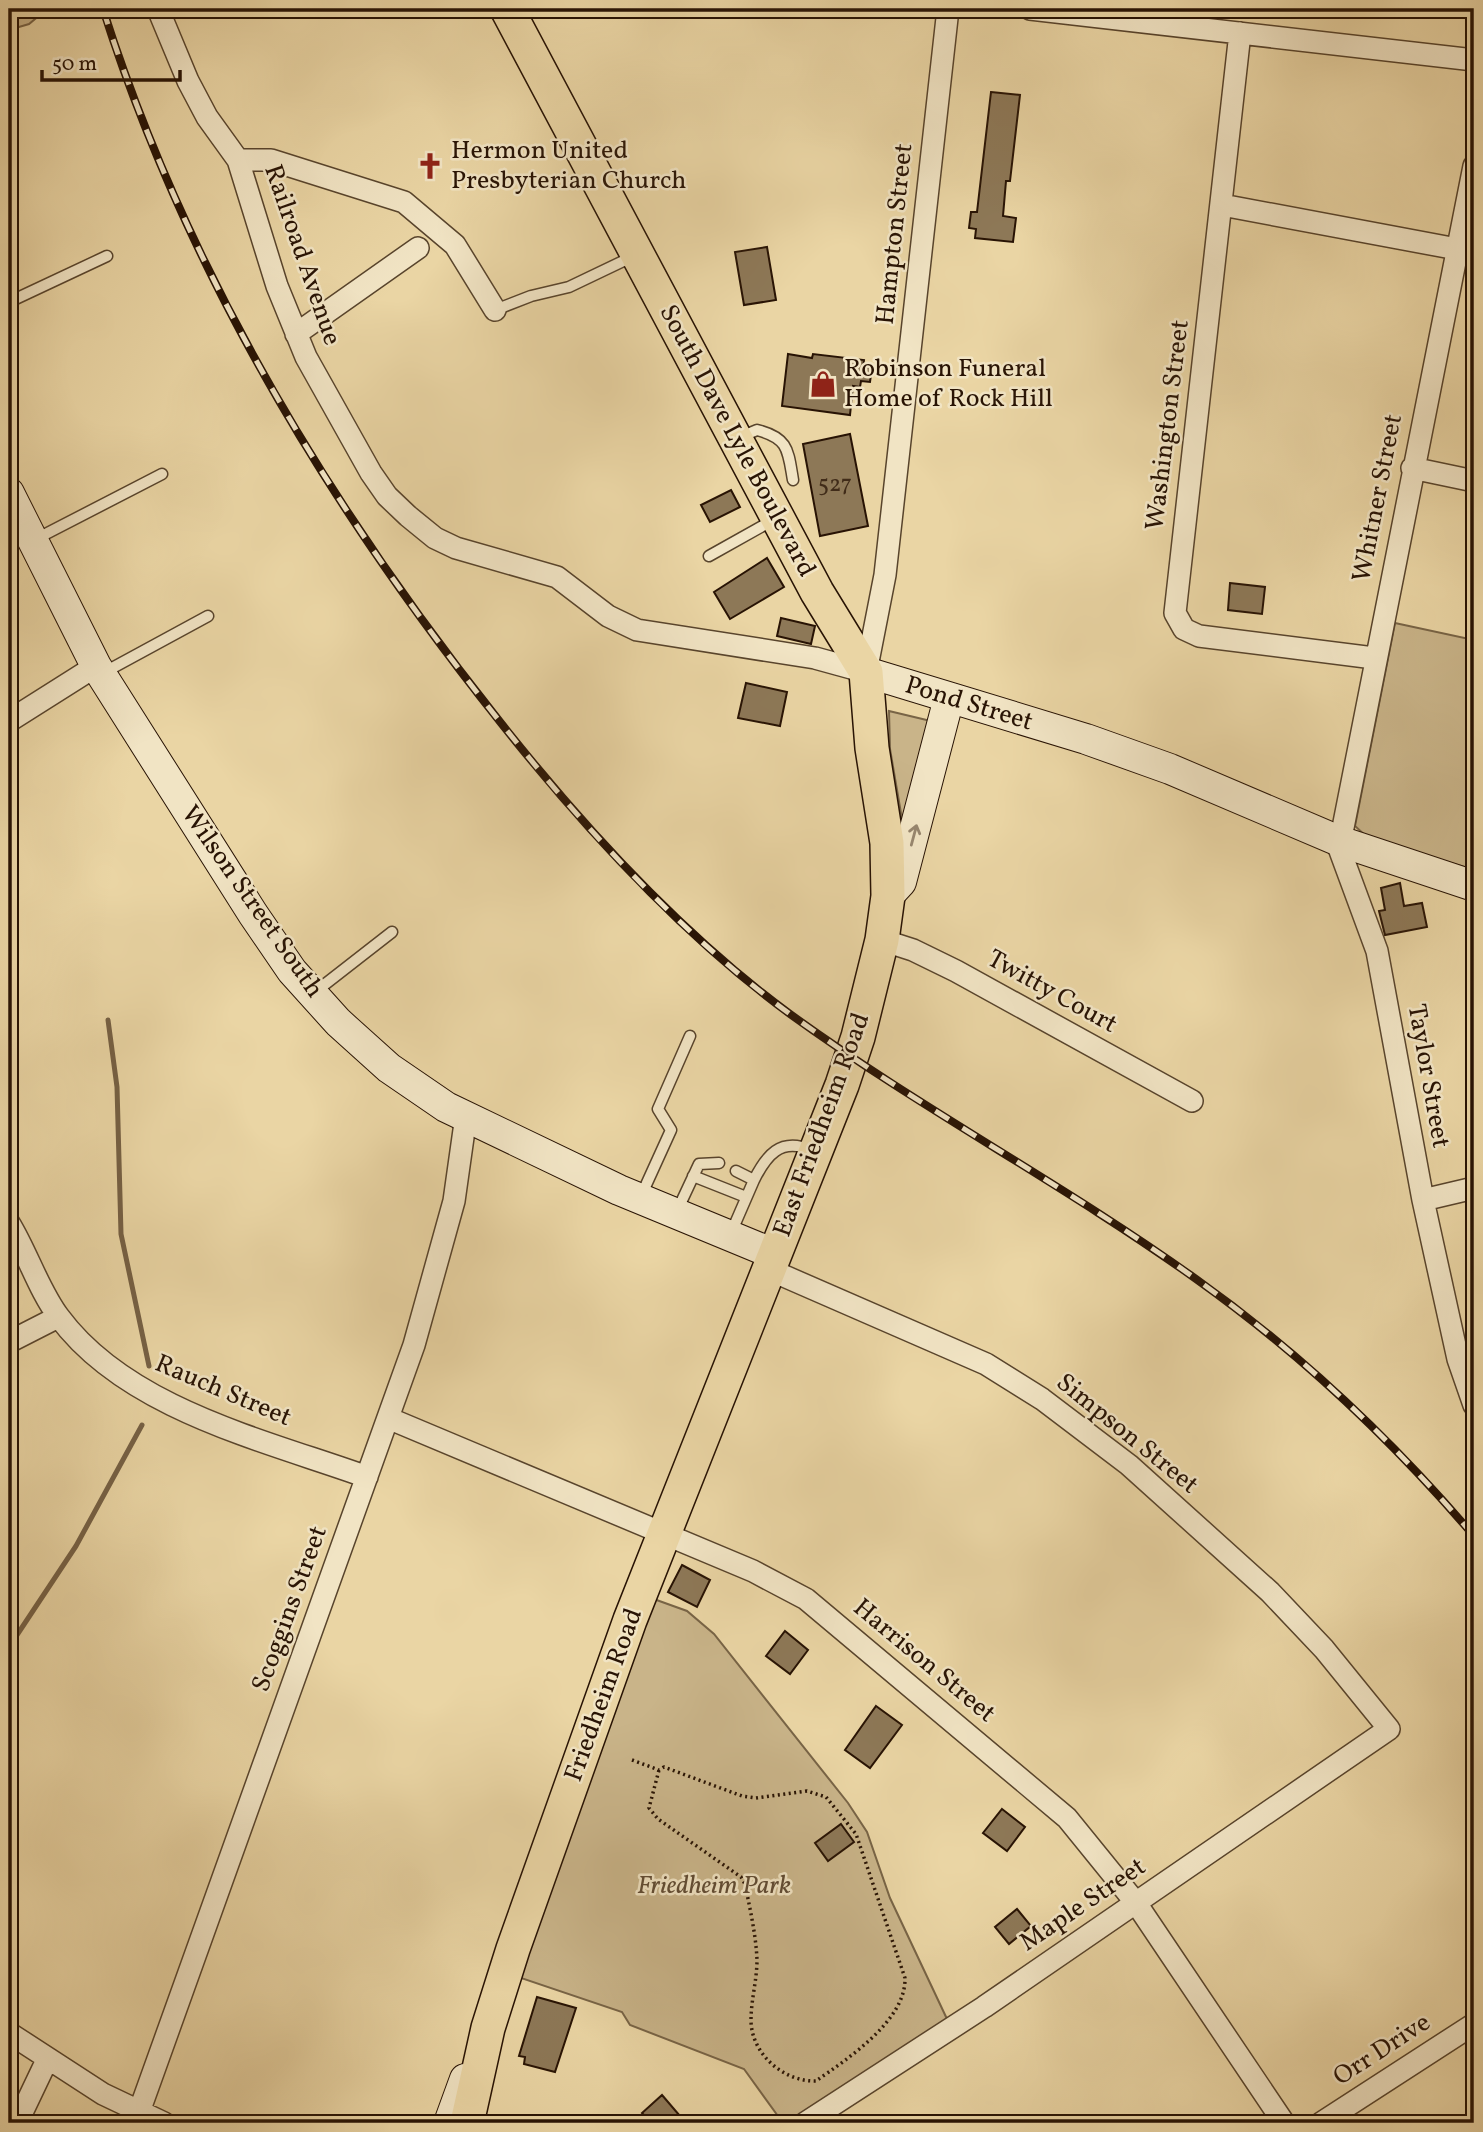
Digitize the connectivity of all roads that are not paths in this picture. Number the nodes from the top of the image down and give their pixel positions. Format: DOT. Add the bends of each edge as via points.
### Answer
graph roads {
  1 [pos="158,9"];
  2 [pos="507,9"];
  3 [pos="948,9"];
  4 [pos="1030,9"];
  5 [pos="1240,33"];
  6 [pos="1474,60"];
  7 [pos="238,160"];
  8 [pos="1474,166"];
  9 [pos="1222,205"];
  10 [pos="418,248"];
  11 [pos="1457,249"];
  12 [pos="638,254"];
  13 [pos="107,256"];
  14 [pos="9,302"];
  15 [pos="495,310"];
  16 [pos="296,334"];
  17 [pos="736,439"];
  18 [pos="1412,468"];
  19 [pos="162,474"];
  20 [pos="793,480"];
  21 [pos="1474,481"];
  22 [pos="9,493"];
  23 [pos="777,517"];
  24 [pos="32,541"];
  25 [pos="709,556"];
  26 [pos="591,603"];
  27 [pos="208,616"];
  28 [pos="1374,658"];
  29 [pos="99,670"];
  30 [pos="866,672"];
  31 [pos="949,698"];
  32 [pos="11,720"];
  33 [pos="1339,841"];
  34 [pos="1474,886"];
  35 [pos="888,896"];
  36 [pos="392,932"];
  37 [pos="882,940"];
  38 [pos="312,993"];
  39 [pos="690,1037"];
  40 [pos="1192,1101"];
  41 [pos="466,1116"];
  42 [pos="815,1152"];
  43 [pos="719,1163"];
  44 [pos="736,1171"];
  45 [pos="693,1176"];
  46 [pos="754,1180"];
  47 [pos="1474,1188"];
  48 [pos="746,1198"];
  49 [pos="640,1199"];
  50 [pos="1423,1200"];
  51 [pos="676,1214"];
  52 [pos="9,1223"];
  53 [pos="730,1236"];
  54 [pos="771,1262"];
  55 [pos="58,1317"];
  56 [pos="9,1342"];
  57 [pos="1474,1405"];
  58 [pos="388,1418"];
  59 [pos="367,1477"];
  60 [pos="663,1534"];
  61 [pos="1389,1729"];
  62 [pos="1136,1903"];
  63 [pos="1474,2024"];
  64 [pos="488,2028"];
  65 [pos="9,2033"];
  66 [pos="47,2060"];
  67 [pos="139,2112"];
  68 [pos="16,2123"];
  69 [pos="164,2123"];
  70 [pos="449,2123"];
  71 [pos="467,2123"];
  72 [pos="805,2123"];
  73 [pos="1283,2123"];
  74 [pos="1321,2123"];
  1 -- 7 [label="street, Railroad Avenue" via="207,117"];
  2 -- 12 [label="main road, South Dave Lyle Boulevard"];
  3 -- 30 [label="street, Hampton Street" via="885,575"];
  4 -- 5 [label="street"];
  5 -- 6 [label="street"];
  5 -- 9 [label="street, Washington Street"];
  7 -- 15 [label="street" via="271,160 404,202 455,245"];
  7 -- 16 [label="street, Railroad Avenue"];
  8 -- 11 [label="street, Whitner Street"];
  9 -- 11 [label="street"];
  9 -- 28 [label="street, Washington Street" via="1177,622 1199,636"];
  10 -- 16 [label="street"];
  11 -- 18 [label="street, Whitner Street"];
  12 -- 15 [label="lane" via="569,287"];
  12 -- 17 [label="main road, South Dave Lyle Boulevard"];
  13 -- 14 [label="lane"];
  16 -- 26 [label="street, Railroad Avenue" via="371,473 408,516 456,548 557,577"];
  17 -- 20 [label="lane" via="757,430 779,439 787,447"];
  17 -- 23 [label="main road, South Dave Lyle Boulevard"];
  18 -- 21 [label="street"];
  18 -- 28 [label="street, Whitner Street"];
  19 -- 24 [label="lane"];
  22 -- 24 [label="street, Wilson Street South"];
  23 -- 25 [label="lane"];
  23 -- 30 [label="main road, South Dave Lyle Boulevard"];
  24 -- 29 [label="street, Wilson Street South"];
  26 -- 30 [label="street, Pond Street" via="637,630 815,659"];
  27 -- 29 [label="lane"];
  28 -- 33 [label="street, Whitner Street"];
  29 -- 32 [label="street"];
  29 -- 38 [label="street, Wilson Street South" via="253,914"];
  30 -- 31 [label="street, Pond Street"];
  30 -- 35 [label="main road, South Dave Lyle Boulevard" via="887,843"];
  31 -- 33 [label="street, Pond Street" via="1170,769"];
  35 -- 31 [label="street, East Friedheim Road, one-way" via="901,882"];
  33 -- 34 [label="street, Pond Street"];
  33 -- 50 [label="street, Taylor Street" via="1377,951"];
  35 -- 37 [label="main road, East Friedheim Road"];
  36 -- 38 [label="lane"];
  37 -- 40 [label="street, Twitty Court" via="956,971"];
  37 -- 42 [label="main road, East Friedheim Road" via="858,1037"];
  38 -- 41 [label="street, Wilson Street South" via="390,1068"];
  39 -- 49 [label="lane" via="658,1109 670,1129"];
  41 -- 49 [label="street, Wilson Street South"];
  41 -- 58 [label="street, Scoggins Street" via="454,1201 431,1292"];
  42 -- 46 [label="lane" via="789,1146 767,1155"];
  42 -- 54 [label="main road, East Friedheim Road"];
  43 -- 45 [label="lane" via="699,1164"];
  44 -- 46 [label="lane"];
  45 -- 48 [label="lane"];
  45 -- 51 [label="lane"];
  46 -- 48 [label="lane"];
  47 -- 50 [label="street"];
  48 -- 53 [label="lane"];
  49 -- 51 [label="street, Wilson Street South"];
  50 -- 57 [label="street, Taylor Street" via="1458,1359"];
  51 -- 53 [label="street, Wilson Street South"];
  52 -- 55 [label="street, Rauch Street"];
  53 -- 54 [label="street, Wilson Street South"];
  54 -- 60 [label="main road, Friedheim Road"];
  54 -- 61 [label="street, Simpson Street" via="986,1364 1042,1399 1129,1465 1270,1592"];
  55 -- 56 [label="street"];
  55 -- 59 [label="street, Rauch Street" via="102,1362 144,1390 212,1422"];
  58 -- 59 [label="street, Scoggins Street"];
  58 -- 60 [label="street, Harrison Street"];
  59 -- 67 [label="street, Scoggins Street"];
  60 -- 62 [label="street, Harrison Street" via="762,1575 806,1599 1067,1818"];
  60 -- 64 [label="main road, Friedheim Road"];
  61 -- 62 [label="street, Maple Street"];
  62 -- 72 [label="street, Maple Street"];
  62 -- 73 [label="street, Harrison Street"];
  63 -- 74 [label="street, Orr Drive"];
  64 -- 70 [label="street, Friedheim Road" via="478,2043"];
  64 -- 71 [label="main road"];
  65 -- 66 [label="street"];
  66 -- 67 [label="street"];
  66 -- 68 [label="street"];
  67 -- 69 [label="street"];
}
